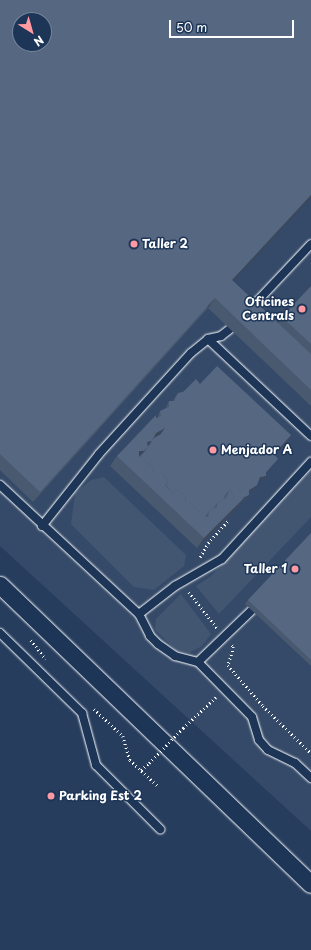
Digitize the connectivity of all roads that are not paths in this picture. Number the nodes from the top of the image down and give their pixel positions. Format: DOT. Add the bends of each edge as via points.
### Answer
graph roads {
  1 [pos="311,244"];
  2 [pos="248,311"];
  3 [pos="230,329"];
  4 [pos="208,339"];
  5 [pos="311,436"];
  6 [pos="311,462"];
  7 [pos="0,485"];
  8 [pos="42,526"];
  9 [pos="0,585"];
  10 [pos="252,610"];
  11 [pos="139,614"];
  12 [pos="0,633"];
  13 [pos="198,662"];
  14 [pos="311,778"];
  15 [pos="160,829"];
  16 [pos="311,884"];
  1 -- 2 [label="lane"];
  3 -- 4 [label="lane" via="221,336"];
  4 -- 5 [label="lane"];
  4 -- 8 [label="lane" via="191,353 99,454"];
  6 -- 11 [label="lane" via="222,559 175,586"];
  7 -- 8 [label="lane"];
  8 -- 11 [label="lane"];
  9 -- 16 [label="street"];
  10 -- 13 [label="lane"];
  11 -- 13 [label="lane" via="150,636 167,652"];
  12 -- 15 [label="lane" via="82,713 96,766"];
  13 -- 14 [label="lane" via="252,717 259,740 268,750 295,763"];
}
